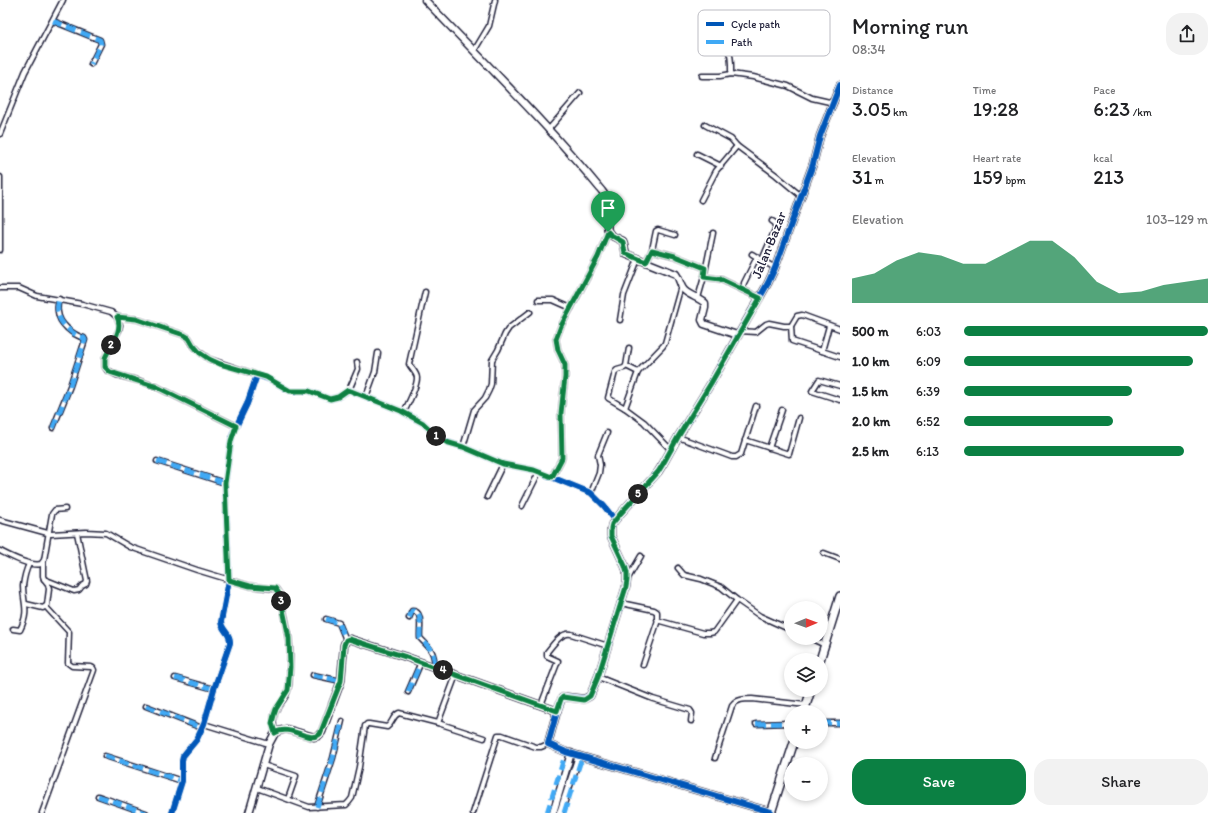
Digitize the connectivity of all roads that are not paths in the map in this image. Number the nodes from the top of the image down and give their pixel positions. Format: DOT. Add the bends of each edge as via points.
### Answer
graph roads {
  1 [pos="63,0"];
  2 [pos="425,0"];
  3 [pos="495,0"];
  4 [pos="53,20"];
  5 [pos="474,51"];
  6 [pos="731,56"];
  7 [pos="91,64"];
  8 [pos="730,74"];
  9 [pos="702,76"];
  10 [pos="840,85"];
  11 [pos="580,93"];
  12 [pos="834,103"];
  13 [pos="0,120"];
  14 [pos="5,122"];
  15 [pos="705,125"];
  16 [pos="548,130"];
  17 [pos="0,134"];
  18 [pos="737,146"];
  19 [pos="697,154"];
  20 [pos="721,166"];
  21 [pos="0,177"];
  22 [pos="801,196"];
  23 [pos="701,200"];
  24 [pos="772,221"];
  25 [pos="608,232"];
  26 [pos="713,233"];
  27 [pos="675,235"];
  28 [pos="0,250"];
  29 [pos="652,250"];
  30 [pos="752,254"];
  31 [pos="756,257"];
  32 [pos="638,259"];
  33 [pos="762,260"];
  34 [pos="646,262"];
  35 [pos="705,268"];
  36 [pos="775,268"];
  37 [pos="704,277"];
  38 [pos="681,284"];
  39 [pos="0,288"];
  40 [pos="743,290"];
  41 [pos="425,292"];
  42 [pos="698,298"];
  43 [pos="760,298"];
  44 [pos="59,299"];
  45 [pos="538,300"];
  46 [pos="571,308"];
  47 [pos="530,312"];
  48 [pos="117,317"];
  49 [pos="620,320"];
  50 [pos="791,326"];
  51 [pos="829,326"];
  52 [pos="840,329"];
  53 [pos="738,333"];
  54 [pos="629,348"];
  55 [pos="822,351"];
  56 [pos="378,353"];
  57 [pos="840,356"];
  58 [pos="357,362"];
  59 [pos="626,366"];
  60 [pos="638,372"];
  61 [pos="257,375"];
  62 [pos="840,386"];
  63 [pos="349,390"];
  64 [pos="366,397"];
  65 [pos="840,400"];
  66 [pos="756,406"];
  67 [pos="625,408"];
  68 [pos="782,410"];
  69 [pos="404,412"];
  70 [pos="800,418"];
  71 [pos="236,426"];
  72 [pos="53,428"];
  73 [pos="607,433"];
  74 [pos="681,438"];
  75 [pos="745,440"];
  76 [pos="463,447"];
  77 [pos="769,448"];
  78 [pos="671,450"];
  79 [pos="157,462"];
  80 [pos="503,464"];
  81 [pos="539,472"];
  82 [pos="552,477"];
  83 [pos="225,483"];
  84 [pos="591,494"];
  85 [pos="487,497"];
  86 [pos="522,506"];
  87 [pos="65,509"];
  88 [pos="0,520"];
  89 [pos="615,520"];
  90 [pos="49,533"];
  91 [pos="77,533"];
  92 [pos="0,551"];
  93 [pos="824,553"];
  94 [pos="642,556"];
  95 [pos="840,559"];
  96 [pos="43,563"];
  97 [pos="29,564"];
  98 [pos="678,568"];
  99 [pos="44,579"];
  100 [pos="229,580"];
  101 [pos="627,580"];
  102 [pos="840,596"];
  103 [pos="737,600"];
  104 [pos="621,603"];
  105 [pos="26,604"];
  106 [pos="46,607"];
  107 [pos="409,618"];
  108 [pos="326,619"];
  109 [pos="658,620"];
  110 [pos="784,627"];
  111 [pos="13,629"];
  112 [pos="828,635"];
  113 [pos="346,640"];
  114 [pos="825,645"];
  115 [pos="608,646"];
  116 [pos="822,653"];
  117 [pos="421,662"];
  118 [pos="643,665"];
  119 [pos="435,667"];
  120 [pos="313,675"];
  121 [pos="456,675"];
  122 [pos="598,677"];
  123 [pos="175,678"];
  124 [pos="341,681"];
  125 [pos="214,689"];
  126 [pos="408,692"];
  127 [pos="541,705"];
  128 [pos="784,705"];
  129 [pos="146,706"];
  130 [pos="557,711"];
  131 [pos="342,721"];
  132 [pos="691,721"];
  133 [pos="438,723"];
  134 [pos="784,723"];
  135 [pos="828,723"];
  136 [pos="840,723"];
  137 [pos="756,724"];
  138 [pos="203,726"];
  139 [pos="275,733"];
  140 [pos="484,738"];
  141 [pos="270,744"];
  142 [pos="548,744"];
  143 [pos="792,749"];
  144 [pos="571,753"];
  145 [pos="106,756"];
  146 [pos="579,756"];
  147 [pos="715,758"];
  148 [pos="263,765"];
  149 [pos="182,781"];
  150 [pos="257,788"];
  151 [pos="98,796"];
  152 [pos="288,799"];
  153 [pos="317,807"];
  154 [pos="42,813"];
  155 [pos="146,813"];
  156 [pos="172,813"];
  157 [pos="249,813"];
  158 [pos="473,813"];
  159 [pos="553,813"];
  160 [pos="560,813"];
  161 [pos="771,813"];
  1 -- 4 [label="street"];
  2 -- 5 [label="street"];
  3 -- 5 [label="street" via="489,26"];
  4 -- 7 [label="street" via="100,40 101,44"];
  4 -- 14 [label="street" via="25,72"];
  5 -- 16 [label="street"];
  6 -- 8 [label="street"];
  8 -- 9 [label="street"];
  8 -- 12 [label="street" via="788,86 812,98"];
  10 -- 12 [label="street, Jalan Bazar"];
  11 -- 16 [label="street"];
  12 -- 22 [label="street, Jalan Bazar" via="820,136"];
  13 -- 14 [label="street"];
  14 -- 17 [label="street"];
  15 -- 18 [label="street" via="731,139"];
  16 -- 25 [label="street" via="607,198"];
  18 -- 20 [label="street"];
  18 -- 22 [label="street"];
  19 -- 20 [label="street"];
  20 -- 23 [label="street"];
  21 -- 28 [label="street"];
  22 -- 36 [label="street, Jalan Bazar"];
  24 -- 33 [label="street" via="776,227"];
  25 -- 32 [label="street" via="623,242 626,254"];
  25 -- 46 [label="street"];
  26 -- 35 [label="street"];
  27 -- 29 [label="street" via="656,231"];
  29 -- 34 [label="street"];
  29 -- 35 [label="street"];
  30 -- 31 [label="street"];
  31 -- 33 [label="street"];
  31 -- 40 [label="street"];
  32 -- 34 [label="street"];
  32 -- 49 [label="street" via="624,296"];
  33 -- 36 [label="street"];
  34 -- 38 [label="street" via="676,274"];
  35 -- 37 [label="street"];
  36 -- 43 [label="street, Jalan Bazar"];
  37 -- 40 [label="street" via="720,279"];
  37 -- 42 [label="street"];
  38 -- 42 [label="street" via="685,291"];
  38 -- 60 [label="street" via="665,344"];
  39 -- 44 [label="street" via="19,288 37,296"];
  40 -- 43 [label="street"];
  41 -- 69 [label="street" via="409,364 416,374 416,386"];
  42 -- 53 [label="street" via="706,305 702,320 704,324"];
  43 -- 53 [label="street, Jalan Bazar"];
  44 -- 48 [label="street" via="111,312"];
  44 -- 72 [label="street" via="57,310 60,319 66,327 85,340"];
  45 -- 46 [label="street" via="553,300"];
  46 -- 82 [label="street" via="556,339 565,365 565,377 561,413 562,458"];
  47 -- 76 [label="street" via="509,328 492,360 491,384 485,398 474,410"];
  48 -- 61 [label="street" via="136,319 184,335 209,359"];
  48 -- 71 [label="street" via="120,325 105,358 107,370 157,387"];
  50 -- 51 [label="street" via="797,316 802,315"];
  50 -- 53 [label="street" via="768,323 756,332"];
  50 -- 55 [label="street" via="792,342"];
  51 -- 52 [label="street"];
  51 -- 55 [label="street"];
  53 -- 74 [label="street, Jalan Bazar"];
  54 -- 59 [label="street"];
  55 -- 57 [label="street"];
  56 -- 64 [label="street" via="375,372"];
  58 -- 63 [label="street" via="358,369"];
  59 -- 60 [label="street"];
  59 -- 67 [label="street" via="616,371 608,397"];
  60 -- 67 [label="street"];
  61 -- 63 [label="street" via="272,380 290,391 309,391 330,399"];
  61 -- 71 [label="street"];
  62 -- 65 [label="street" via="819,380 812,391"];
  63 -- 64 [label="street"];
  64 -- 69 [label="street"];
  66 -- 75 [label="street"];
  67 -- 78 [label="street" via="644,422"];
  68 -- 77 [label="street"];
  69 -- 76 [label="street" via="423,423 441,439"];
  70 -- 77 [label="street" via="789,454"];
  71 -- 83 [label="street" via="231,441"];
  73 -- 84 [label="street" via="598,455 599,473"];
  74 -- 75 [label="street" via="732,457 740,454"];
  74 -- 78 [label="street, Jalan Bazar"];
  75 -- 77 [label="street"];
  76 -- 80 [label="street"];
  78 -- 89 [label="street, Jalan Bazar" via="658,472"];
  79 -- 83 [label="street"];
  80 -- 81 [label="street"];
  80 -- 85 [label="street"];
  81 -- 82 [label="street"];
  81 -- 86 [label="street"];
  82 -- 84 [label="street"];
  83 -- 100 [label="street"];
  84 -- 89 [label="street"];
  87 -- 90 [label="street" via="53,511"];
  88 -- 90 [label="street"];
  89 -- 101 [label="street" via="611,532 625,566"];
  90 -- 91 [label="street"];
  90 -- 96 [label="street"];
  91 -- 99 [label="street" via="86,584 74,591"];
  91 -- 100 [label="street" via="106,533 130,546"];
  92 -- 97 [label="street"];
  93 -- 95 [label="street"];
  94 -- 101 [label="street"];
  96 -- 97 [label="street" via="35,566"];
  96 -- 99 [label="street"];
  97 -- 105 [label="street" via="23,586"];
  98 -- 103 [label="street" via="684,575 721,586"];
  99 -- 106 [label="street" via="49,589"];
  100 -- 125 [label="street" via="221,626 231,640"];
  100 -- 139 [label="street" via="250,586 275,588 280,595 289,638 289,684 274,715 272,723"];
  101 -- 104 [label="street"];
  102 -- 112 [label="main road"];
  103 -- 109 [label="street" via="714,632 703,633"];
  103 -- 110 [label="street" via="760,616"];
  104 -- 109 [label="street" via="654,610 657,612"];
  104 -- 115 [label="street"];
  105 -- 106 [label="street"];
  105 -- 111 [label="street" via="21,629"];
  106 -- 154 [label="street" via="69,632 68,663 72,666 91,667 94,670"];
  107 -- 119 [label="street" via="414,610 420,616 420,638 434,653"];
  108 -- 113 [label="street" via="339,623"];
  109 -- 118 [label="street"];
  113 -- 117 [label="street" via="350,639"];
  113 -- 124 [label="street"];
  114 -- 116 [label="main road"];
  115 -- 122 [label="street"];
  115 -- 127 [label="street" via="567,633 563,635 547,652 547,656 558,661"];
  117 -- 119 [label="street"];
  117 -- 126 [label="street"];
  119 -- 121 [label="street"];
  120 -- 124 [label="street"];
  121 -- 127 [label="street"];
  121 -- 133 [label="street"];
  122 -- 130 [label="street" via="587,698 584,700 563,697"];
  122 -- 132 [label="street" via="653,699 690,710"];
  123 -- 125 [label="street"];
  124 -- 139 [label="street" via="322,732 318,736 286,730"];
  125 -- 138 [label="street"];
  127 -- 130 [label="street"];
  128 -- 147 [label="street" via="752,699 734,702"];
  129 -- 138 [label="street"];
  130 -- 142 [label="street"];
  131 -- 153 [label="street"];
  133 -- 140 [label="street"];
  133 -- 153 [label="street" via="399,713 387,727 366,724 350,802 344,806"];
  134 -- 137 [label="street"];
  135 -- 136 [label="street"];
  138 -- 141 [label="street"];
  138 -- 149 [label="street" via="197,739 183,756"];
  139 -- 141 [label="street"];
  141 -- 148 [label="street"];
  142 -- 144 [label="street"];
  142 -- 158 [label="street" via="536,747 498,735"];
  143 -- 161 [label="main road"];
  144 -- 146 [label="street"];
  144 -- 159 [label="street"];
  145 -- 149 [label="street"];
  146 -- 160 [label="street"];
  146 -- 161 [label="street"];
  148 -- 150 [label="street"];
  148 -- 152 [label="street" via="296,776"];
  149 -- 156 [label="street"];
  150 -- 152 [label="street"];
  150 -- 157 [label="street"];
  151 -- 155 [label="street"];
  152 -- 153 [label="street" via="309,807"];
}
